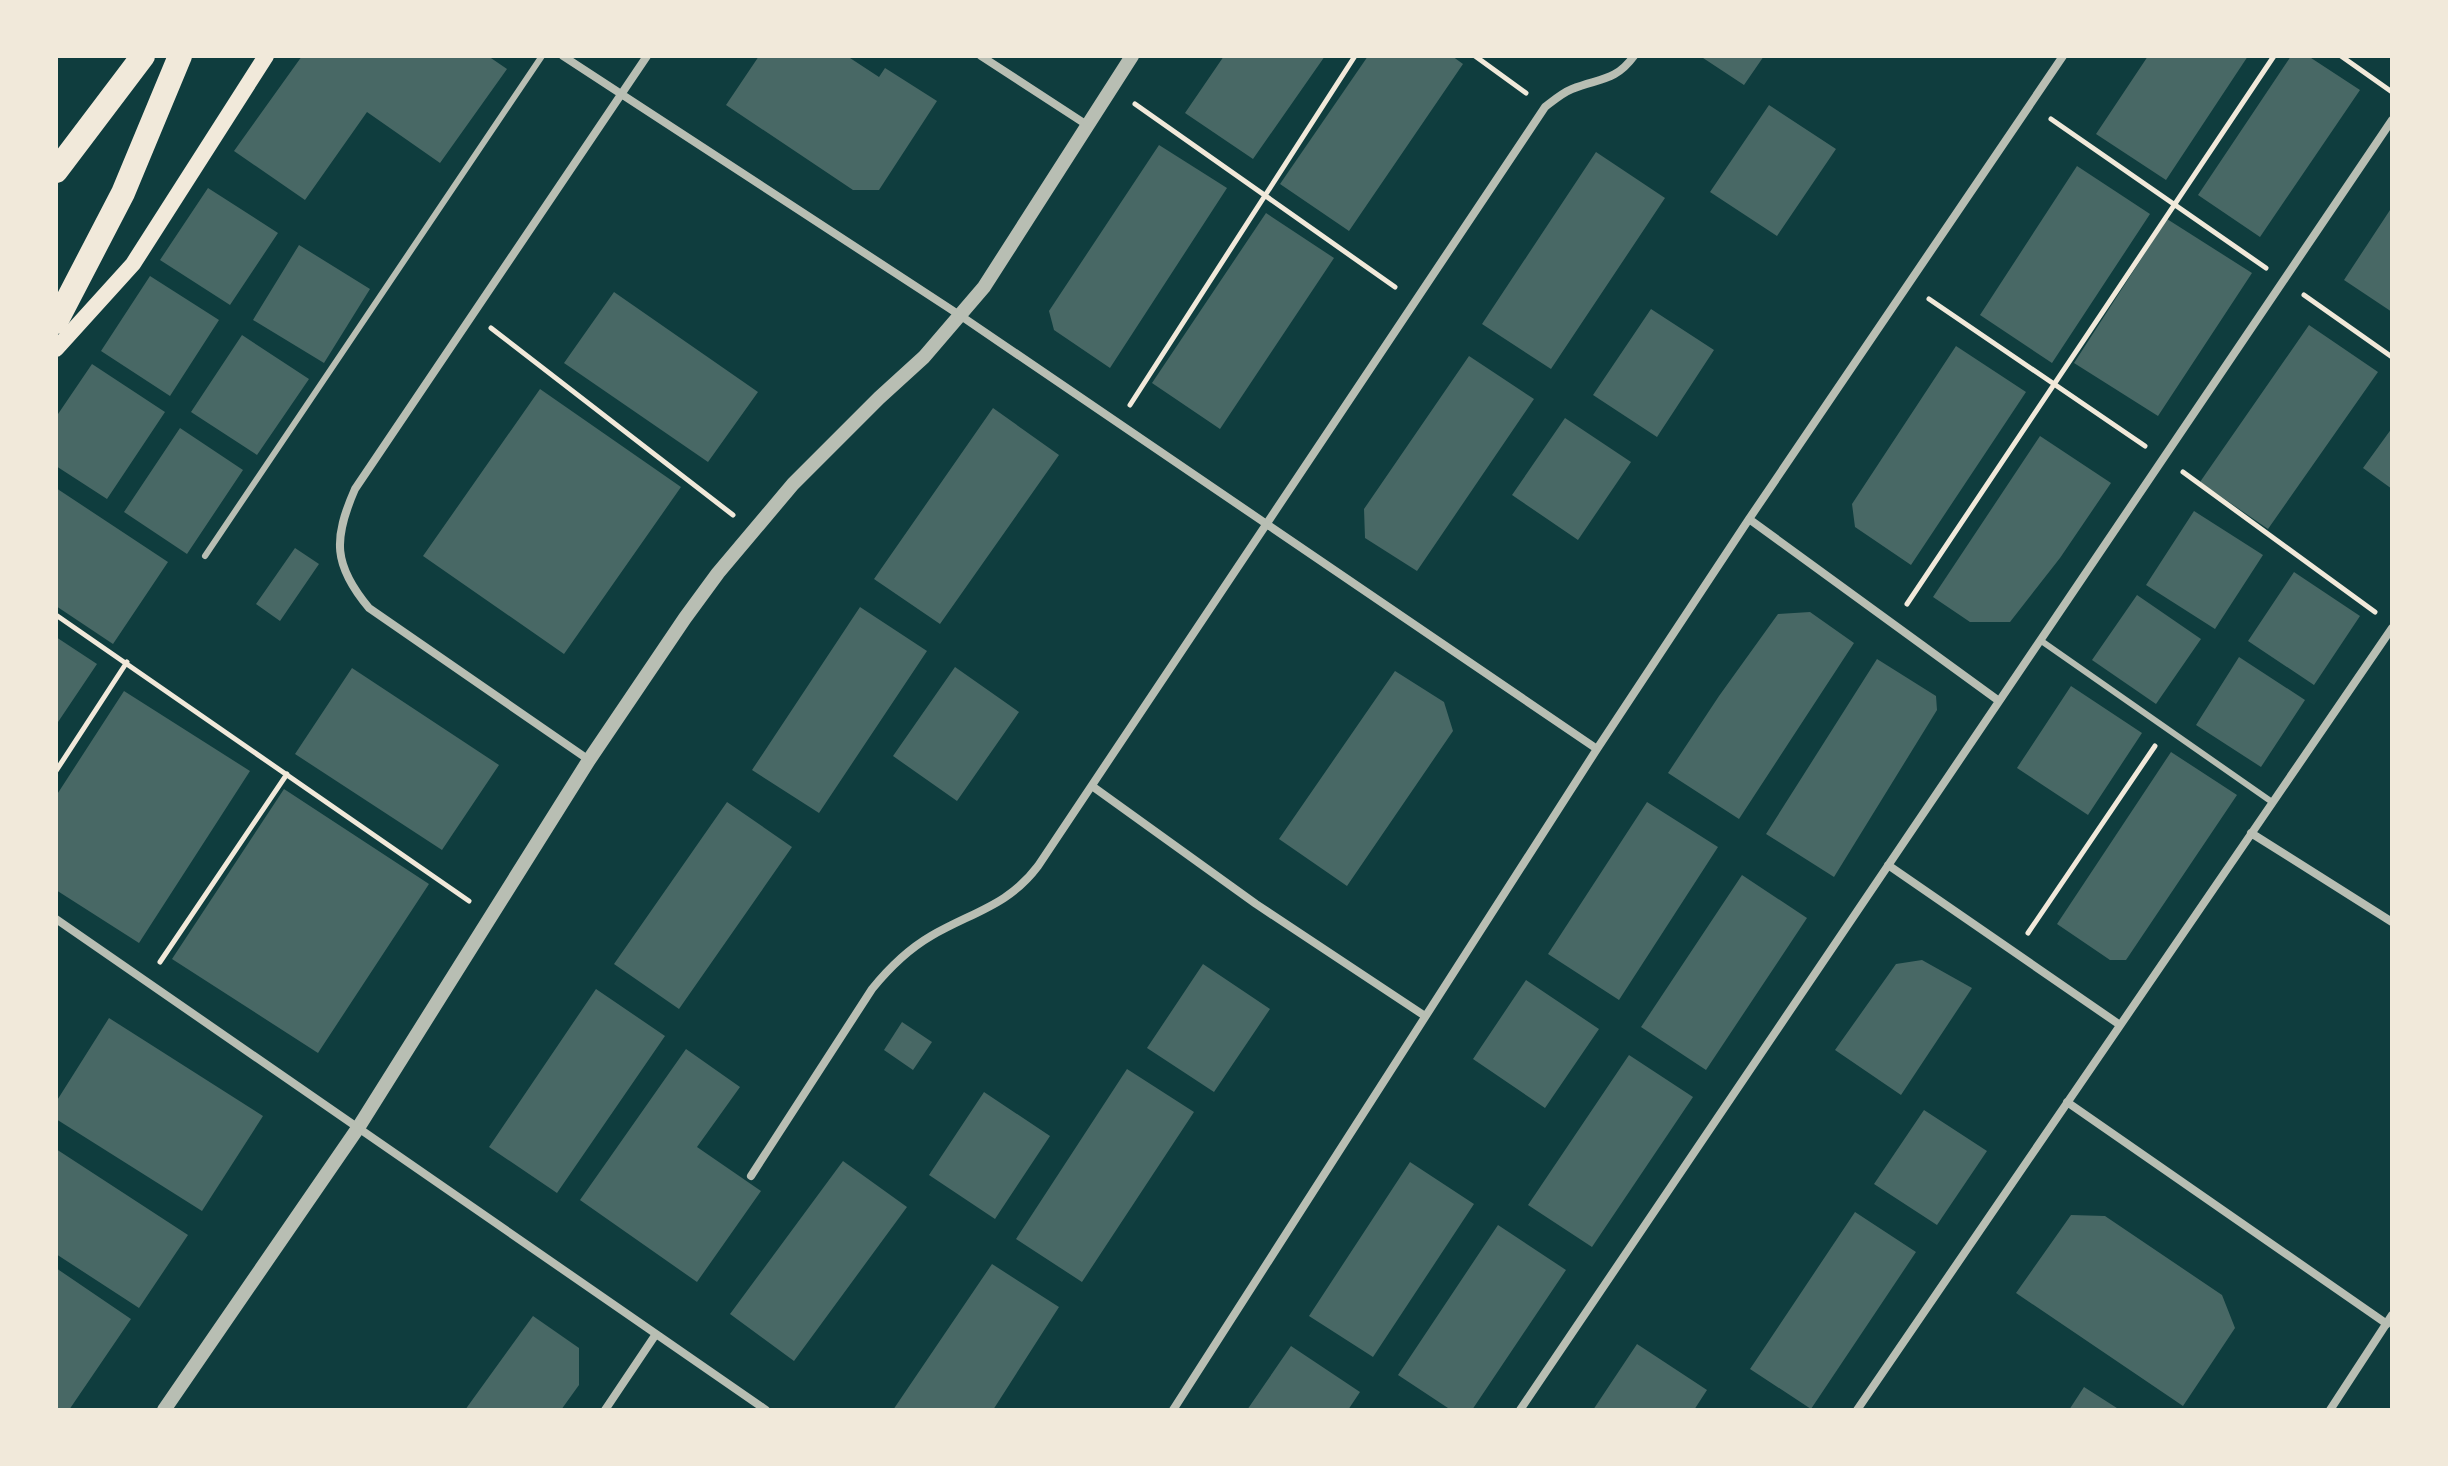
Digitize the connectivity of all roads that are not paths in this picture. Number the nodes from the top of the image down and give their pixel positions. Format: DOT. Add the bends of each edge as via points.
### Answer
graph roads {
  1 [pos="143,56"];
  2 [pos="180,56"];
  3 [pos="266,56"];
  4 [pos="542,56"];
  5 [pos="563,56"];
  6 [pos="647,56"];
  7 [pos="981,56"];
  8 [pos="1132,56"];
  9 [pos="1634,56"];
  10 [pos="2063,56"];
  11 [pos="622,95"];
  12 [pos="2392,120"];
  13 [pos="1087,125"];
  14 [pos="56,171"];
  15 [pos="961,316"];
  16 [pos="56,322"];
  17 [pos="56,349"];
  18 [pos="1749,519"];
  19 [pos="1268,525"];
  20 [pos="205,556"];
  21 [pos="2392,628"];
  22 [pos="2040,640"];
  23 [pos="1999,701"];
  24 [pos="1597,749"];
  25 [pos="589,760"];
  26 [pos="1092,786"];
  27 [pos="2272,802"];
  28 [pos="2251,833"];
  29 [pos="1888,865"];
  30 [pos="56,919"];
  31 [pos="2392,922"];
  32 [pos="1425,1016"];
  33 [pos="2120,1025"];
  34 [pos="2067,1102"];
  35 [pos="358,1128"];
  36 [pos="751,1176"];
  37 [pos="2389,1319"];
  38 [pos="656,1334"];
  39 [pos="164,1410"];
  40 [pos="605,1410"];
  41 [pos="766,1410"];
  42 [pos="1173,1410"];
  43 [pos="1520,1410"];
  44 [pos="1857,1410"];
  45 [pos="2330,1410"];
  1 -- 14 [label="highway"];
  2 -- 16 [label="highway" via="123,193"];
  3 -- 17 [label="main road" via="133,264"];
  4 -- 20 [label="lane"];
  5 -- 11 [label="street"];
  6 -- 11 [label="street"];
  7 -- 13 [label="street"];
  8 -- 13 [label="street"];
  9 -- 19 [label="street" via="1614,77 1573,88 1545,107"];
  10 -- 18 [label="street"];
  11 -- 15 [label="street"];
  11 -- 25 [label="street" via="355,489 339,538 352,588 369,608"];
  12 -- 22 [label="street"];
  13 -- 15 [label="street"];
  15 -- 19 [label="street"];
  15 -- 25 [label="street" via="753,530 685,618"];
  18 -- 23 [label="street"];
  18 -- 24 [label="street"];
  19 -- 24 [label="street"];
  19 -- 26 [label="street"];
  21 -- 27 [label="street"];
  22 -- 23 [label="street"];
  22 -- 27 [label="lane"];
  23 -- 29 [label="street"];
  24 -- 32 [label="street"];
  25 -- 35 [label="street"];
  26 -- 32 [label="street"];
  26 -- 36 [label="street" via="1025,883 910,949 889,968"];
  27 -- 28 [label="street"];
  28 -- 31 [label="street"];
  28 -- 33 [label="street"];
  29 -- 33 [label="street"];
  29 -- 43 [label="street"];
  30 -- 35 [label="street"];
  32 -- 42 [label="street"];
  33 -- 34 [label="street"];
  34 -- 37 [label="street"];
  34 -- 44 [label="street"];
  35 -- 38 [label="street"];
  35 -- 39 [label="street"];
  37 -- 45 [label="street"];
  38 -- 40 [label="street"];
  38 -- 41 [label="street"];
}
